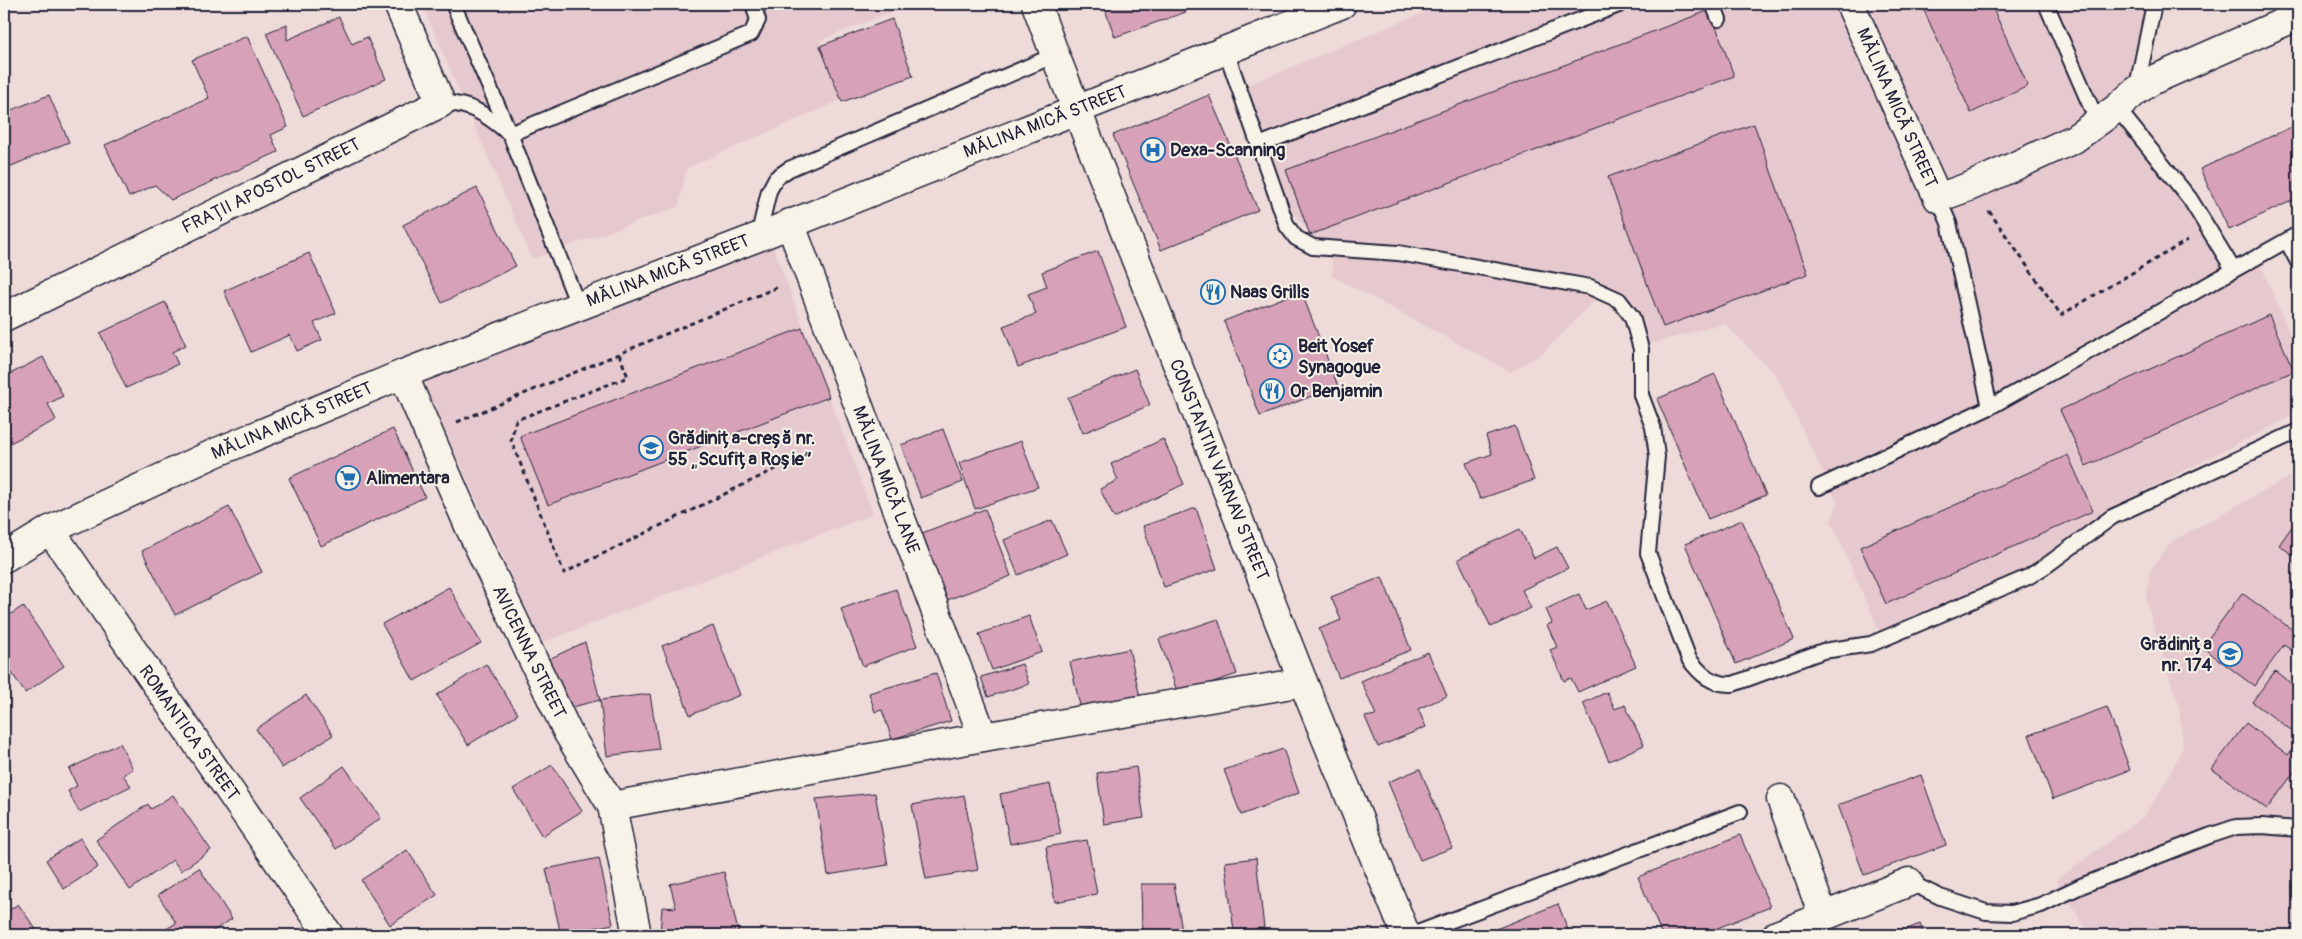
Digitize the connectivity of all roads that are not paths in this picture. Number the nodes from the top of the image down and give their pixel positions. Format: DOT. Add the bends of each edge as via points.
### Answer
graph roads {
  1 [pos="398,4"];
  2 [pos="453,4"];
  3 [pos="753,4"];
  4 [pos="1036,4"];
  5 [pos="1342,4"];
  6 [pos="1621,4"];
  7 [pos="1713,4"];
  8 [pos="1850,4"];
  9 [pos="2046,4"];
  10 [pos="2154,4"];
  11 [pos="2298,16"];
  12 [pos="1719,19"];
  13 [pos="1226,51"];
  14 [pos="1055,55"];
  15 [pos="441,103"];
  16 [pos="2117,107"];
  17 [pos="1077,109"];
  18 [pos="510,134"];
  19 [pos="1259,146"];
  20 [pos="1938,198"];
  21 [pos="790,223"];
  22 [pos="758,237"];
  23 [pos="2293,238"];
  24 [pos="2298,262"];
  25 [pos="2233,269"];
  26 [pos="578,305"];
  27 [pos="4,317"];
  28 [pos="403,374"];
  29 [pos="1990,407"];
  30 [pos="2298,431"];
  31 [pos="1818,487"];
  32 [pos="50,530"];
  33 [pos="4,558"];
  34 [pos="1303,682"];
  35 [pos="983,737"];
  36 [pos="1781,799"];
  37 [pos="612,806"];
  38 [pos="1740,812"];
  39 [pos="2298,829"];
  40 [pos="1910,882"];
  41 [pos="1824,916"];
  42 [pos="329,935"];
  43 [pos="638,935"];
  44 [pos="1406,935"];
  45 [pos="1412,935"];
  46 [pos="1777,935"];
  1 -- 15 [label="street"];
  2 -- 18 [label="lane"];
  3 -- 18 [label="lane" via="758,20 751,34"];
  4 -- 14 [label="street, CONSTANTIN VÂRNAV STREET"];
  5 -- 13 [label="street, MĂLINA MICĂ STREET"];
  6 -- 19 [label="lane"];
  7 -- 12 [label="lane"];
  8 -- 20 [label="street, MĂLINA MICĂ STREET"];
  9 -- 16 [label="lane"];
  10 -- 16 [label="lane"];
  11 -- 16 [label="street, MĂLINA MICĂ STREET" via="2154,80"];
  13 -- 17 [label="street, MĂLINA MICĂ STREET"];
  13 -- 19 [label="lane"];
  14 -- 17 [label="street, CONSTANTIN VÂRNAV STREET"];
  14 -- 22 [label="lane" via="789,169 776,178 769,191"];
  15 -- 18 [label="lane" via="470,107"];
  15 -- 27 [label="street, FRAȚII APOSTOL STREET"];
  16 -- 20 [label="street, MĂLINA MICĂ STREET" via="2074,139"];
  16 -- 25 [label="lane" via="2190,200"];
  17 -- 21 [label="street, MĂLINA MICĂ STREET"];
  17 -- 34 [label="street, CONSTANTIN VÂRNAV STREET"];
  18 -- 26 [label="lane"];
  19 -- 30 [label="lane" via="1287,226 1296,238 1313,247 1398,253 1590,288 1619,300 1632,317 1641,348 1642,395 1653,427 1657,456 1648,553 1689,658 1698,671 1721,685 1733,684 1823,650 1871,644 2028,577 2112,517"];
  20 -- 29 [label="lane" via="1949,223"];
  21 -- 22 [label="street, MĂLINA MICĂ STREET"];
  21 -- 35 [label="street, MĂLINA MICĂ LANE"];
  22 -- 26 [label="street, MĂLINA MICĂ STREET"];
  23 -- 24 [label="lane"];
  23 -- 25 [label="lane"];
  25 -- 29 [label="lane"];
  26 -- 28 [label="street, MĂLINA MICĂ STREET"];
  28 -- 32 [label="street, MĂLINA MICĂ STREET" via="215,454"];
  28 -- 37 [label="street, AVICENNA STREET" via="469,526 568,733"];
  29 -- 31 [label="lane"];
  32 -- 33 [label="street, MĂLINA MICĂ STREET"];
  32 -- 42 [label="street, ROMANTICA STREET"];
  34 -- 35 [label="street"];
  34 -- 44 [label="street, CONSTANTIN VÂRNAV STREET"];
  35 -- 37 [label="street"];
  36 -- 41 [label="street"];
  37 -- 43 [label="street, AVICENNA STREET"];
  38 -- 45 [label="lane"];
  39 -- 40 [label="lane" via="2236,827 2041,905 2012,913 1986,912 1940,897"];
  40 -- 41 [label="street"];
  41 -- 46 [label="street"];
}
